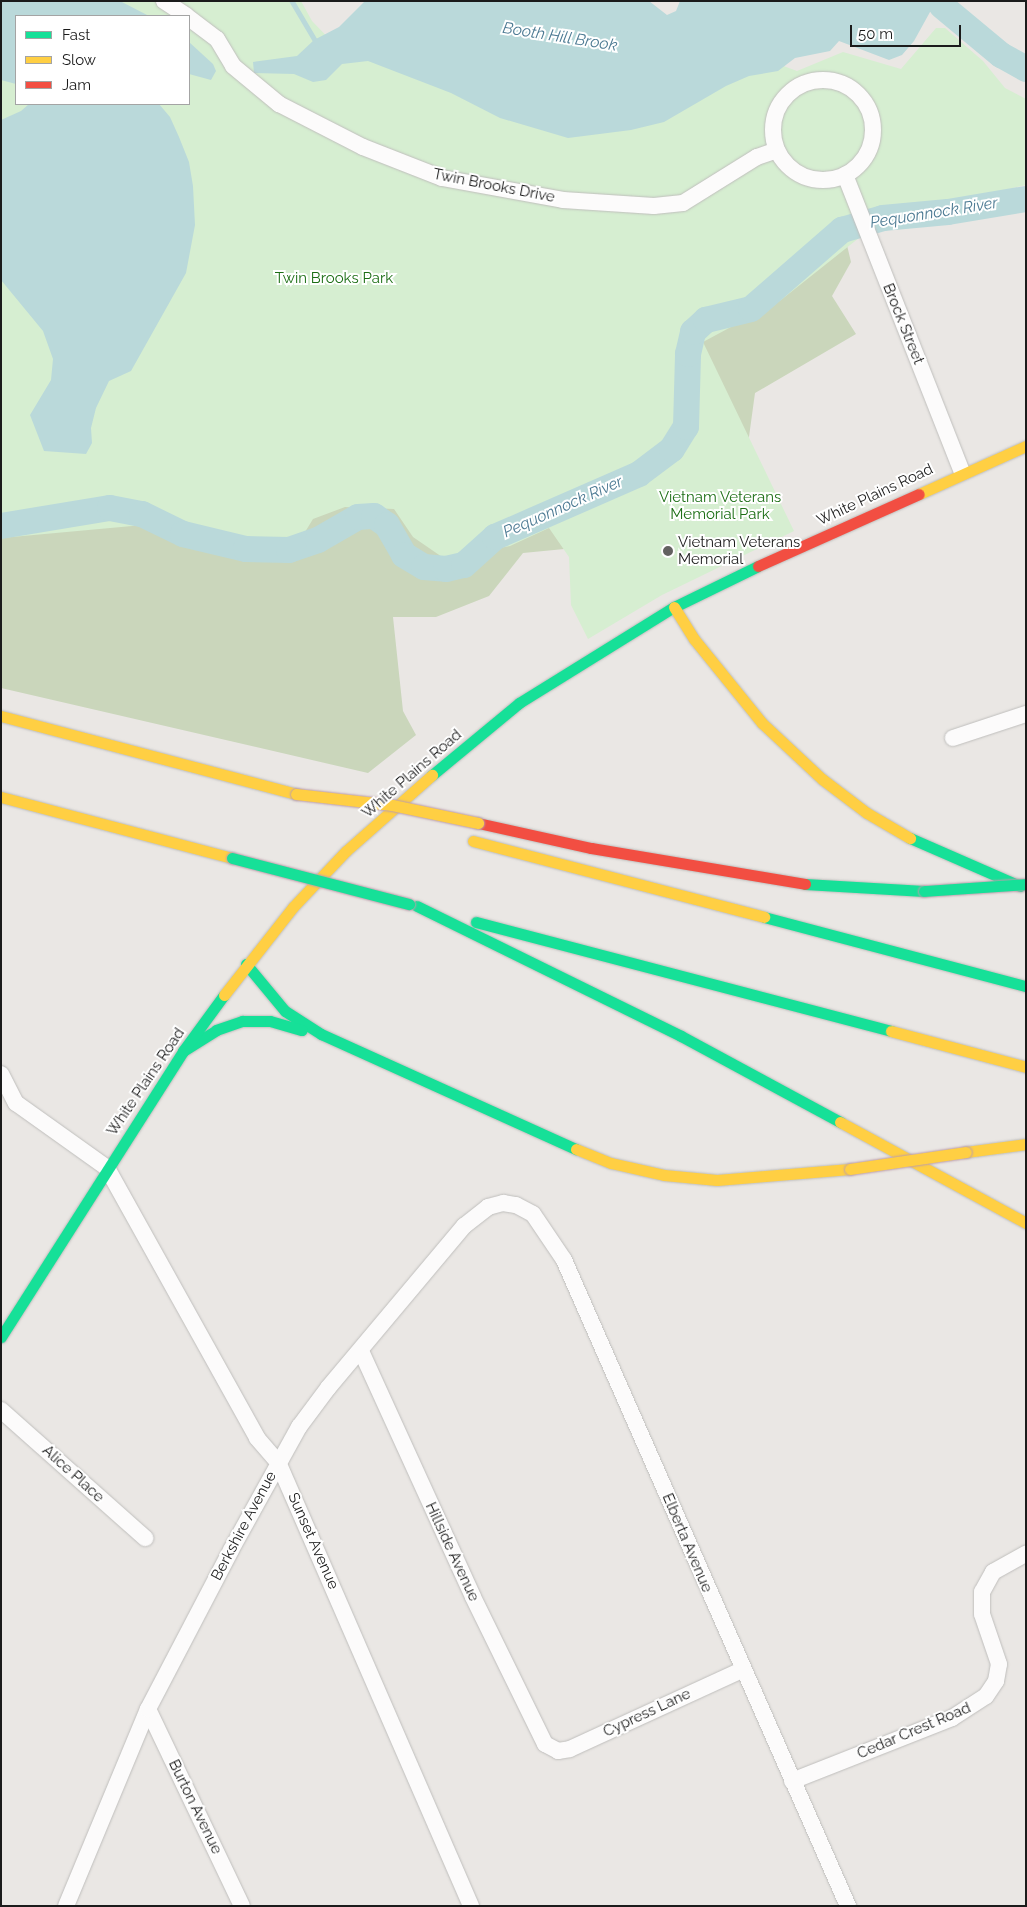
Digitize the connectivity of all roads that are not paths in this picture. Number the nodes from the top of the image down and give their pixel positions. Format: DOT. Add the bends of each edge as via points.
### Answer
graph roads {
  1 [pos="164,1"];
  2 [pos="185,15"];
  3 [pos="190,19"];
  4 [pos="777,150"];
  5 [pos="845,175"];
  6 [pos="1026,446"];
  7 [pos="962,472"];
  8 [pos="674,607"];
  9 [pos="1026,714"];
  10 [pos="1,716"];
  11 [pos="953,738"];
  12 [pos="296,794"];
  13 [pos="1,797"];
  14 [pos="398,821"];
  15 [pos="468,840"];
  16 [pos="1026,884"];
  17 [pos="1026,888"];
  18 [pos="413,905"];
  19 [pos="246,964"];
  20 [pos="1026,986"];
  21 [pos="336,1042"];
  22 [pos="183,1051"];
  23 [pos="1026,1067"];
  24 [pos="1,1074"];
  25 [pos="1026,1144"];
  26 [pos="107,1168"];
  27 [pos="503,1203"];
  28 [pos="1026,1223"];
  29 [pos="1,1337"];
  30 [pos="361,1351"];
  31 [pos="1,1410"];
  32 [pos="278,1462"];
  33 [pos="145,1538"];
  34 [pos="1026,1554"];
  35 [pos="742,1670"];
  36 [pos="148,1709"];
  37 [pos="551,1749"];
  38 [pos="792,1781"];
  39 [pos="66,1906"];
  40 [pos="242,1906"];
  41 [pos="471,1906"];
  42 [pos="848,1906"];
  1 -- 2 [label="street, Twin Brooks Drive"];
  3 -- 4 [label="street, Twin Brooks Drive" via="217,39 233,66 279,104 363,147 442,178 563,200 654,206 683,203 756,157"];
  4 -- 5 [label="street" via="785,163 807,177 822,180"];
  4 -- 5 [label="street" via="773,130 776,113 784,98 797,87 813,81 830,80 847,86 865,104 873,128 871,145 854,172"];
  5 -- 7 [label="street, Brock Street"];
  6 -- 7 [label="main road, White Plains Road"];
  7 -- 8 [label="main road, White Plains Road"];
  8 -- 17 [label="main road" via="694,640 762,723 822,779 867,813 920,844 976,870"];
  8 -- 19 [label="main road, White Plains Road" via="519,703 452,758 346,851 293,907"];
  9 -- 11 [label="street"];
  10 -- 12 [label="main road"];
  12 -- 14 [label="main road, bridge"];
  12 -- 16 [label="main road, bridge" via="392,805 600,849 771,880 841,888 924,891"];
  13 -- 18 [label="main road, bridge"];
  15 -- 20 [label="main road"];
  18 -- 23 [label="main road"];
  18 -- 28 [label="main road" via="681,1036"];
  19 -- 21 [label="main road" via="285,1011"];
  19 -- 22 [label="main road, White Plains Road"];
  21 -- 22 [label="main road" via="284,1024 256,1020 229,1024"];
  21 -- 25 [label="main road, bridge" via="560,1144 636,1170 690,1179 744,1180 850,1169"];
  22 -- 26 [label="main road, White Plains Road"];
  24 -- 26 [label="street" via="16,1104"];
  26 -- 29 [label="main road, White Plains Road"];
  26 -- 32 [label="street, Sunset Avenue" via="257,1438"];
  27 -- 30 [label="street, Berkshire Avenue" via="488,1207 464,1226"];
  27 -- 35 [label="street, Elberta Avenue" via="533,1214 564,1260"];
  30 -- 32 [label="street, Berkshire Avenue" via="328,1388"];
  30 -- 37 [label="street, Hillside Avenue" via="540,1738"];
  31 -- 33 [label="street, Alice Place"];
  32 -- 36 [label="street, Berkshire Avenue"];
  32 -- 41 [label="street, Sunset Avenue"];
  34 -- 38 [label="street, Cedar Crest Road" via="993,1572 982,1592 982,1614 999,1664 996,1681 986,1696 952,1718"];
  35 -- 37 [label="street, Cypress Lane" via="570,1749"];
  35 -- 38 [label="street, Elberta Avenue"];
  36 -- 39 [label="street, Berkshire Avenue"];
  36 -- 40 [label="street, Burton Avenue"];
  38 -- 42 [label="street, Elberta Avenue"];
}
